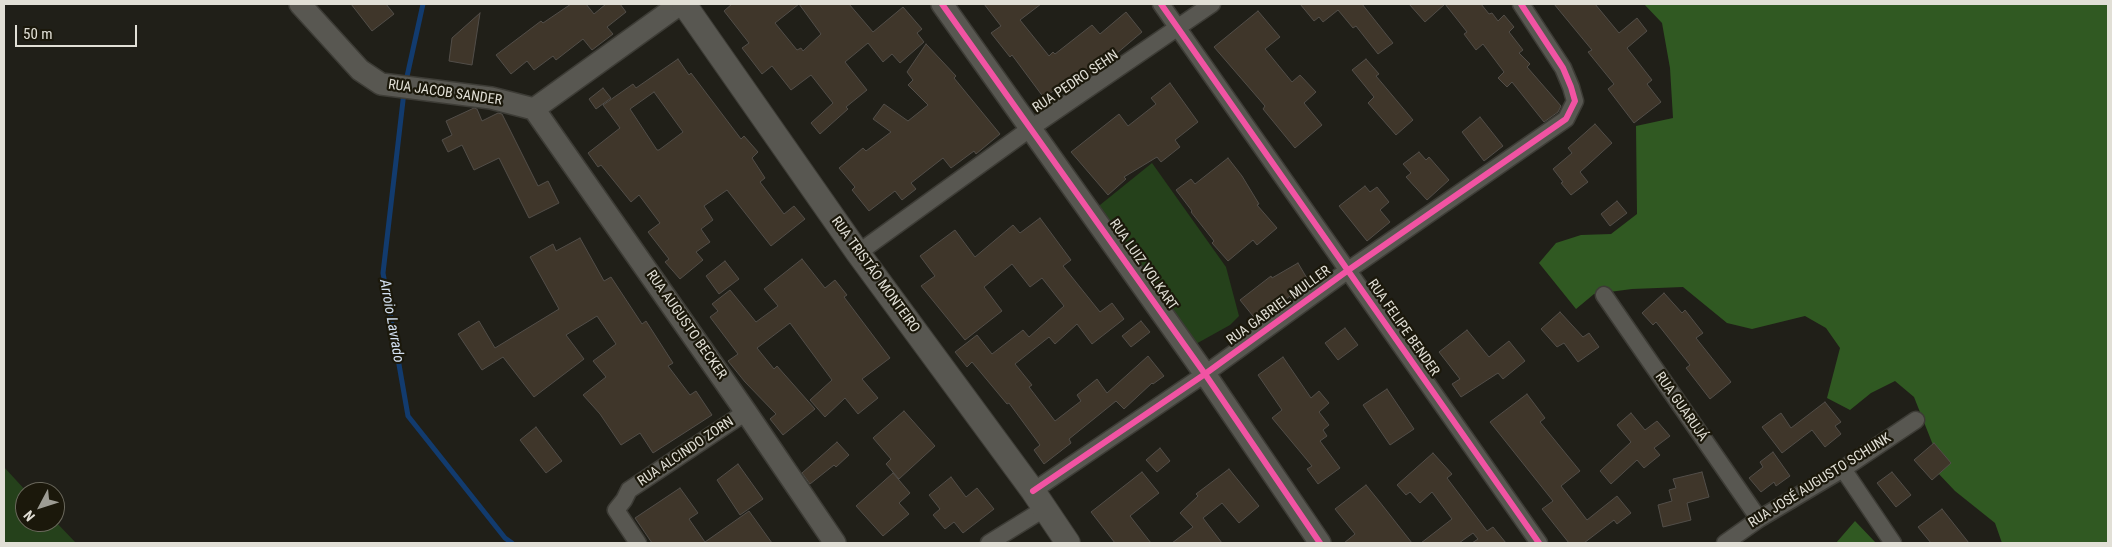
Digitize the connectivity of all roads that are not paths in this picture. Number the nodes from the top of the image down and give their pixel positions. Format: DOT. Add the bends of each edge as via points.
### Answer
graph roads {
  1 [pos="300,4"];
  2 [pos="680,4"];
  3 [pos="684,4"];
  4 [pos="942,4"];
  5 [pos="1161,4"];
  6 [pos="1212,4"];
  7 [pos="1522,4"];
  8 [pos="1177,27"];
  9 [pos="534,109"];
  10 [pos="1031,128"];
  11 [pos="858,253"];
  12 [pos="1347,271"];
  13 [pos="1604,295"];
  14 [pos="1205,374"];
  15 [pos="746,412"];
  16 [pos="1916,420"];
  17 [pos="1843,468"];
  18 [pos="1039,500"];
  19 [pos="1759,519"];
  20 [pos="638,543"];
  21 [pos="835,543"];
  22 [pos="989,543"];
  23 [pos="1068,543"];
  24 [pos="1320,543"];
  25 [pos="1539,543"];
  26 [pos="1725,543"];
  27 [pos="1893,543"];
  1 -- 9 [label="street, RUA JACOB SANDER" via="360,70 381,84 492,98"];
  2 -- 9 [label="street"];
  3 -- 11 [label="main road, RUA TRISTÃO MONTEIRO"];
  4 -- 10 [label="street, RUA LUIZ VOLKART"];
  5 -- 8 [label="street, RUA FELIPE BENDER"];
  6 -- 8 [label="street, RUA PEDRO SEHN"];
  7 -- 12 [label="street, RUA GABRIEL MULLER" via="1563,68 1575,102 1566,119"];
  8 -- 10 [label="street, RUA PEDRO SEHN"];
  8 -- 12 [label="street, RUA FELIPE BENDER"];
  9 -- 15 [label="street, RUA AUGUSTO BECKER"];
  10 -- 11 [label="street, RUA PEDRO SEHN"];
  10 -- 14 [label="street, RUA LUIZ VOLKART"];
  11 -- 18 [label="main road, RUA TRISTÃO MONTEIRO"];
  12 -- 14 [label="street, RUA GABRIEL MULLER"];
  12 -- 25 [label="street, RUA FELIPE BENDER"];
  13 -- 19 [label="street, RUA GUARUJÁ"];
  14 -- 18 [label="street, RUA GABRIEL MULLER"];
  14 -- 24 [label="street, RUA LUIZ VOLKART"];
  15 -- 20 [label="street, RUA ALCINDO ZORN" via="629,490 616,510"];
  15 -- 21 [label="street, RUA AUGUSTO BECKER"];
  16 -- 17 [label="street, RUA JOSÉ AUGUSTO SCHUNK"];
  17 -- 19 [label="street, RUA JOSÉ AUGUSTO SCHUNK"];
  17 -- 27 [label="street"];
  18 -- 22 [label="street, RUA GABRIEL MULLER"];
  18 -- 23 [label="main road, RUA TRISTÃO MONTEIRO"];
  19 -- 26 [label="street, RUA JOSÉ AUGUSTO SCHUNK"];
}
